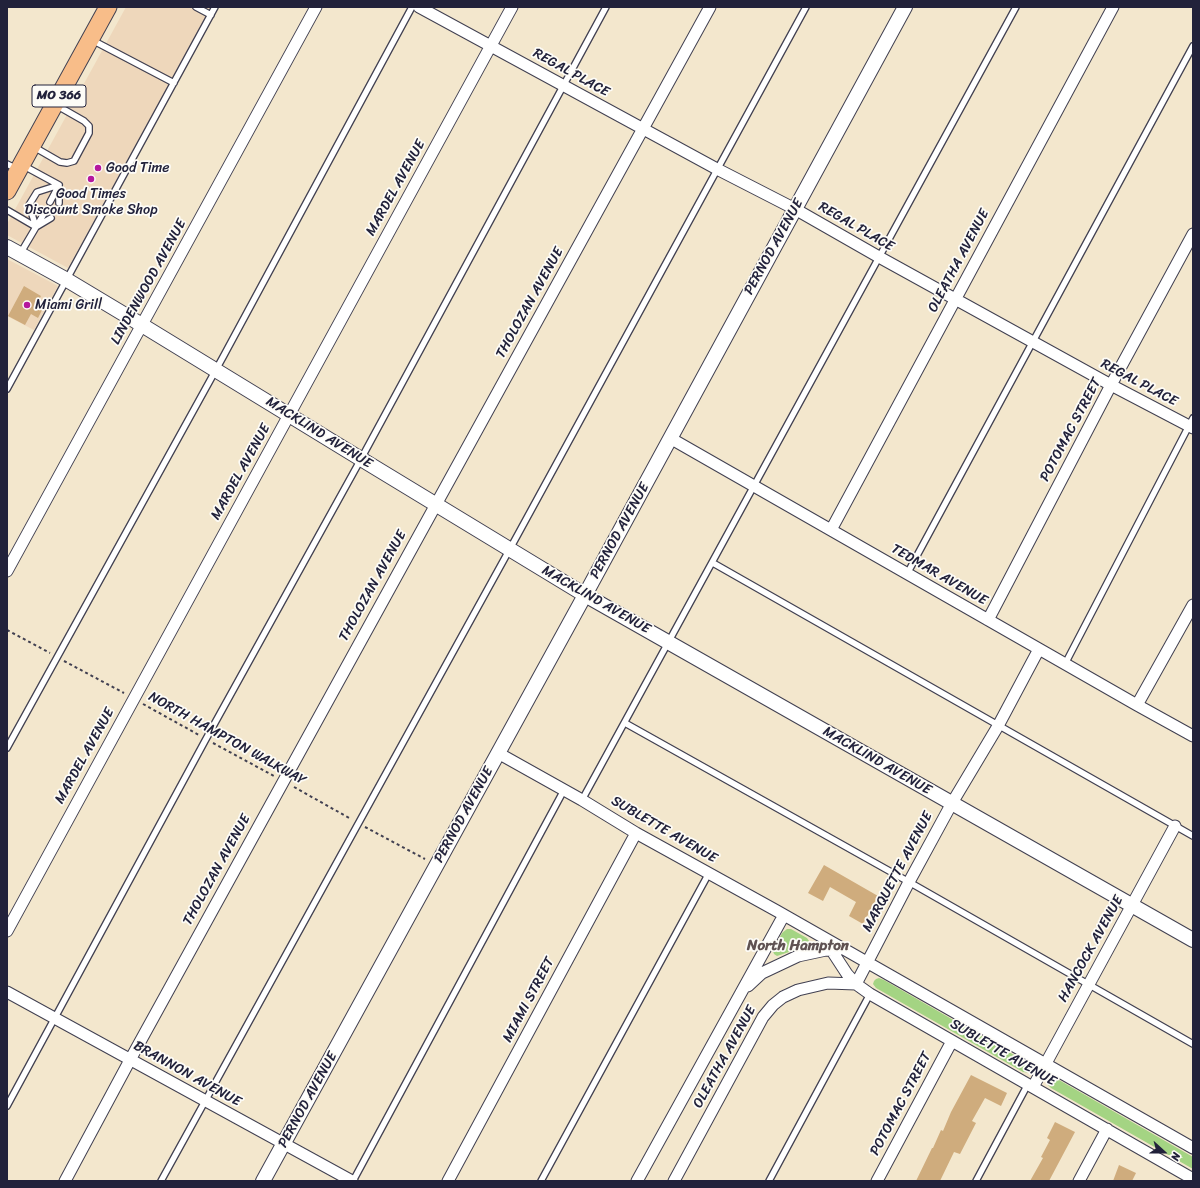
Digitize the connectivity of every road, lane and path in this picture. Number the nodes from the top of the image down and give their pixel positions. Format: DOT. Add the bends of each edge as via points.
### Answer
graph roads {
  1 [pos="108,7"];
  2 [pos="196,7"];
  3 [pos="215,7"];
  4 [pos="316,7"];
  5 [pos="412,7"];
  6 [pos="419,7"];
  7 [pos="512,7"];
  8 [pos="606,7"];
  9 [pos="710,7"];
  10 [pos="806,7"];
  11 [pos="906,7"];
  12 [pos="1016,7"];
  13 [pos="1113,7"];
  14 [pos="211,15"];
  15 [pos="90,39"];
  16 [pos="491,46"];
  17 [pos="1193,46"];
  18 [pos="174,83"];
  19 [pos="563,86"];
  20 [pos="55,104"];
  21 [pos="643,129"];
  22 [pos="32,146"];
  23 [pos="16,166"];
  24 [pos="717,169"];
  25 [pos="59,185"];
  26 [pos="7,191"];
  27 [pos="50,202"];
  28 [pos="59,203"];
  29 [pos="795,209"];
  30 [pos="7,210"];
  31 [pos="45,212"];
  32 [pos="51,218"];
  33 [pos="36,227"];
  34 [pos="1193,234"];
  35 [pos="7,247"];
  36 [pos="20,254"];
  37 [pos="879,258"];
  38 [pos="67,280"];
  39 [pos="955,299"];
  40 [pos="143,325"];
  41 [pos="1033,342"];
  42 [pos="216,370"];
  43 [pos="1111,385"];
  44 [pos="7,390"];
  45 [pos="290,415"];
  46 [pos="1192,424"];
  47 [pos="670,438"];
  48 [pos="361,459"];
  49 [pos="754,486"];
  50 [pos="436,504"];
  51 [pos="831,530"];
  52 [pos="510,550"];
  53 [pos="713,563"];
  54 [pos="7,571"];
  55 [pos="907,574"];
  56 [pos="585,595"];
  57 [pos="1193,605"];
  58 [pos="988,620"];
  59 [pos="7,630"];
  60 [pos="669,642"];
  61 [pos="1039,649"];
  62 [pos="57,657"];
  63 [pos="1066,664"];
  64 [pos="134,699"];
  65 [pos="1137,705"];
  66 [pos="625,723"];
  67 [pos="998,726"];
  68 [pos="1193,736"];
  69 [pos="206,740"];
  70 [pos="7,748"];
  71 [pos="498,753"];
  72 [pos="283,781"];
  73 [pos="564,790"];
  74 [pos="582,800"];
  75 [pos="952,803"];
  76 [pos="358,824"];
  77 [pos="1175,826"];
  78 [pos="636,832"];
  79 [pos="1193,836"];
  80 [pos="437,865"];
  81 [pos="709,873"];
  82 [pos="909,882"];
  83 [pos="1132,905"];
  84 [pos="784,915"];
  85 [pos="7,931"];
  86 [pos="816,933"];
  87 [pos="1193,940"];
  88 [pos="832,951"];
  89 [pos="854,954"];
  90 [pos="867,962"];
  91 [pos="856,984"];
  92 [pos="1089,984"];
  93 [pos="7,992"];
  94 [pos="870,994"];
  95 [pos="737,1000"];
  96 [pos="55,1018"];
  97 [pos="952,1041"];
  98 [pos="1193,1044"];
  99 [pos="130,1060"];
  100 [pos="1046,1064"];
  101 [pos="1031,1086"];
  102 [pos="205,1101"];
  103 [pos="7,1106"];
  104 [pos="1107,1129"];
  105 [pos="284,1144"];
  106 [pos="1193,1148"];
  107 [pos="1186,1178"];
  108 [pos="65,1181"];
  109 [pos="161,1181"];
  110 [pos="264,1181"];
  111 [pos="352,1181"];
  112 [pos="448,1181"];
  113 [pos="541,1181"];
  114 [pos="637,1181"];
  115 [pos="674,1181"];
  116 [pos="769,1181"];
  117 [pos="876,1181"];
  118 [pos="976,1181"];
  119 [pos="1079,1181"];
  1 -- 15 [label="main road, MO 366"];
  2 -- 14 [label="lane"];
  3 -- 14 [label="lane"];
  4 -- 40 [label="street, LINDENWOOD AVENUE"];
  5 -- 42 [label="lane"];
  6 -- 16 [label="street, REGAL PLACE"];
  7 -- 16 [label="street, MARDEL AVENUE"];
  8 -- 19 [label="lane"];
  9 -- 21 [label="street, THOLOZAN AVENUE"];
  10 -- 24 [label="lane"];
  11 -- 29 [label="street, PERNOD AVENUE"];
  12 -- 37 [label="lane"];
  13 -- 39 [label="street, OLEATHA AVENUE"];
  14 -- 18 [label="lane"];
  15 -- 18 [label="lane"];
  15 -- 20 [label="main road, MO 366"];
  16 -- 19 [label="street, REGAL PLACE"];
  16 -- 45 [label="street, MARDEL AVENUE"];
  17 -- 41 [label="lane"];
  18 -- 38 [label="lane"];
  19 -- 21 [label="street, REGAL PLACE"];
  19 -- 48 [label="lane"];
  20 -- 22 [label="main road, MO 366"];
  20 -- 22 [label="lane" via="89,126 74,161 60,162"];
  21 -- 24 [label="street, REGAL PLACE"];
  21 -- 50 [label="street, THOLOZAN AVENUE"];
  22 -- 23 [label="main road, MO 366"];
  23 -- 25 [label="lane"];
  23 -- 26 [label="main road, MO 366"];
  24 -- 29 [label="street, REGAL PLACE"];
  24 -- 52 [label="lane"];
  25 -- 27 [label="lane"];
  25 -- 28 [label="lane"];
  25 -- 33 [label="lane" via="36,192 29,205"];
  29 -- 37 [label="street, REGAL PLACE"];
  29 -- 47 [label="street, PERNOD AVENUE"];
  30 -- 33 [label="lane"];
  31 -- 33 [label="lane"];
  32 -- 33 [label="lane"];
  33 -- 36 [label="lane"];
  34 -- 43 [label="street, POTOMAC STREET"];
  35 -- 36 [label="street, MACKLIND AVENUE"];
  36 -- 38 [label="street, MACKLIND AVENUE"];
  37 -- 39 [label="street, REGAL PLACE"];
  37 -- 49 [label="lane"];
  38 -- 40 [label="street, MACKLIND AVENUE"];
  38 -- 44 [label="lane"];
  39 -- 41 [label="street, REGAL PLACE"];
  39 -- 51 [label="street, OLEATHA AVENUE"];
  40 -- 42 [label="street, MACKLIND AVENUE"];
  40 -- 54 [label="street, LINDENWOOD AVENUE"];
  41 -- 43 [label="street, REGAL PLACE"];
  41 -- 55 [label="lane"];
  42 -- 45 [label="street, MACKLIND AVENUE"];
  42 -- 62 [label="lane"];
  43 -- 46 [label="street, REGAL PLACE"];
  43 -- 58 [label="street, POTOMAC STREET"];
  45 -- 48 [label="street, MACKLIND AVENUE"];
  45 -- 64 [label="street, MARDEL AVENUE"];
  46 -- 63 [label="lane"];
  47 -- 49 [label="street, TEDMAR AVENUE"];
  47 -- 56 [label="street, PERNOD AVENUE"];
  48 -- 50 [label="street, MACKLIND AVENUE"];
  48 -- 69 [label="lane"];
  49 -- 51 [label="street, TEDMAR AVENUE"];
  49 -- 53 [label="lane"];
  50 -- 52 [label="street, MACKLIND AVENUE"];
  50 -- 72 [label="street, THOLOZAN AVENUE"];
  51 -- 55 [label="street, TEDMAR AVENUE"];
  52 -- 56 [label="street, MACKLIND AVENUE"];
  52 -- 76 [label="lane"];
  53 -- 60 [label="lane"];
  53 -- 67 [label="lane"];
  55 -- 58 [label="street, TEDMAR AVENUE"];
  56 -- 60 [label="street, MACKLIND AVENUE"];
  56 -- 71 [label="street, PERNOD AVENUE"];
  57 -- 65 [label="street"];
  58 -- 61 [label="street, TEDMAR AVENUE"];
  59 -- 62 [label="path, NORTH HAMPTON WALKWAY"];
  60 -- 66 [label="lane"];
  60 -- 75 [label="street, MACKLIND AVENUE"];
  61 -- 63 [label="street, TEDMAR AVENUE"];
  61 -- 67 [label="street, MARQUETTE AVENUE"];
  62 -- 64 [label="path, NORTH HAMPTON WALKWAY"];
  62 -- 70 [label="lane"];
  63 -- 65 [label="street, TEDMAR AVENUE"];
  64 -- 69 [label="path, NORTH HAMPTON WALKWAY"];
  64 -- 85 [label="street, MARDEL AVENUE"];
  65 -- 68 [label="street, TEDMAR AVENUE"];
  66 -- 74 [label="lane"];
  66 -- 82 [label="lane"];
  67 -- 75 [label="street, MARQUETTE AVENUE"];
  67 -- 77 [label="lane"];
  69 -- 72 [label="path, NORTH HAMPTON WALKWAY"];
  69 -- 96 [label="lane"];
  71 -- 73 [label="street, SUBLETTE AVENUE"];
  71 -- 80 [label="street, PERNOD AVENUE"];
  72 -- 76 [label="path, NORTH HAMPTON WALKWAY"];
  72 -- 99 [label="street, THOLOZAN AVENUE"];
  73 -- 74 [label="street, SUBLETTE AVENUE"];
  73 -- 111 [label="lane"];
  74 -- 78 [label="street, SUBLETTE AVENUE"];
  75 -- 82 [label="street, MARQUETTE AVENUE"];
  75 -- 83 [label="street, MACKLIND AVENUE"];
  76 -- 80 [label="path, NORTH HAMPTON WALKWAY"];
  76 -- 102 [label="lane"];
  77 -- 79 [label="lane"];
  77 -- 83 [label="street, HANCOCK AVENUE"];
  78 -- 81 [label="street, SUBLETTE AVENUE"];
  78 -- 112 [label="street, MIAMI STREET"];
  80 -- 105 [label="street, PERNOD AVENUE"];
  81 -- 84 [label="street, SUBLETTE AVENUE"];
  81 -- 113 [label="lane"];
  82 -- 90 [label="street, MARQUETTE AVENUE"];
  82 -- 92 [label="lane"];
  83 -- 87 [label="street, MACKLIND AVENUE"];
  83 -- 92 [label="street, HANCOCK AVENUE"];
  84 -- 86 [label="street, SUBLETTE AVENUE"];
  84 -- 95 [label="street, OLEATHA AVENUE"];
  86 -- 88 [label="street, SUBLETTE AVENUE"];
  86 -- 89 [label="street, SUBLETTE AVENUE"];
  88 -- 89 [label="street, OLEATHA AVENUE"];
  88 -- 91 [label="street, SUBLETTE AVENUE"];
  88 -- 95 [label="street, OLEATHA AVENUE" via="814,952 781,963 762,973"];
  89 -- 90 [label="street, SUBLETTE AVENUE"];
  90 -- 91 [label="street, MARQUETTE AVENUE"];
  90 -- 100 [label="street, SUBLETTE AVENUE"];
  91 -- 94 [label="street, SUBLETTE AVENUE"];
  91 -- 115 [label="street, OLEATHA AVENUE" via="828,984 798,990 772,1005 763,1017"];
  92 -- 98 [label="lane"];
  92 -- 100 [label="street, HANCOCK AVENUE"];
  93 -- 96 [label="street, BRANNON AVENUE"];
  94 -- 97 [label="street, SUBLETTE AVENUE"];
  94 -- 116 [label="lane"];
  95 -- 114 [label="street, OLEATHA AVENUE"];
  96 -- 99 [label="street, BRANNON AVENUE"];
  96 -- 103 [label="lane"];
  97 -- 101 [label="street, SUBLETTE AVENUE"];
  97 -- 117 [label="street, POTOMAC STREET"];
  99 -- 102 [label="street, BRANNON AVENUE"];
  99 -- 108 [label="street, THOLOZAN AVENUE"];
  100 -- 101 [label="street, HANCOCK AVENUE"];
  100 -- 106 [label="street, SUBLETTE AVENUE"];
  101 -- 104 [label="street, SUBLETTE AVENUE"];
  101 -- 118 [label="lane"];
  102 -- 105 [label="street, BRANNON AVENUE"];
  102 -- 109 [label="lane"];
  104 -- 107 [label="street, SUBLETTE AVENUE"];
  104 -- 119 [label="street"];
  105 -- 110 [label="street, PERNOD AVENUE"];
  105 -- 111 [label="street, BRANNON AVENUE"];
}
